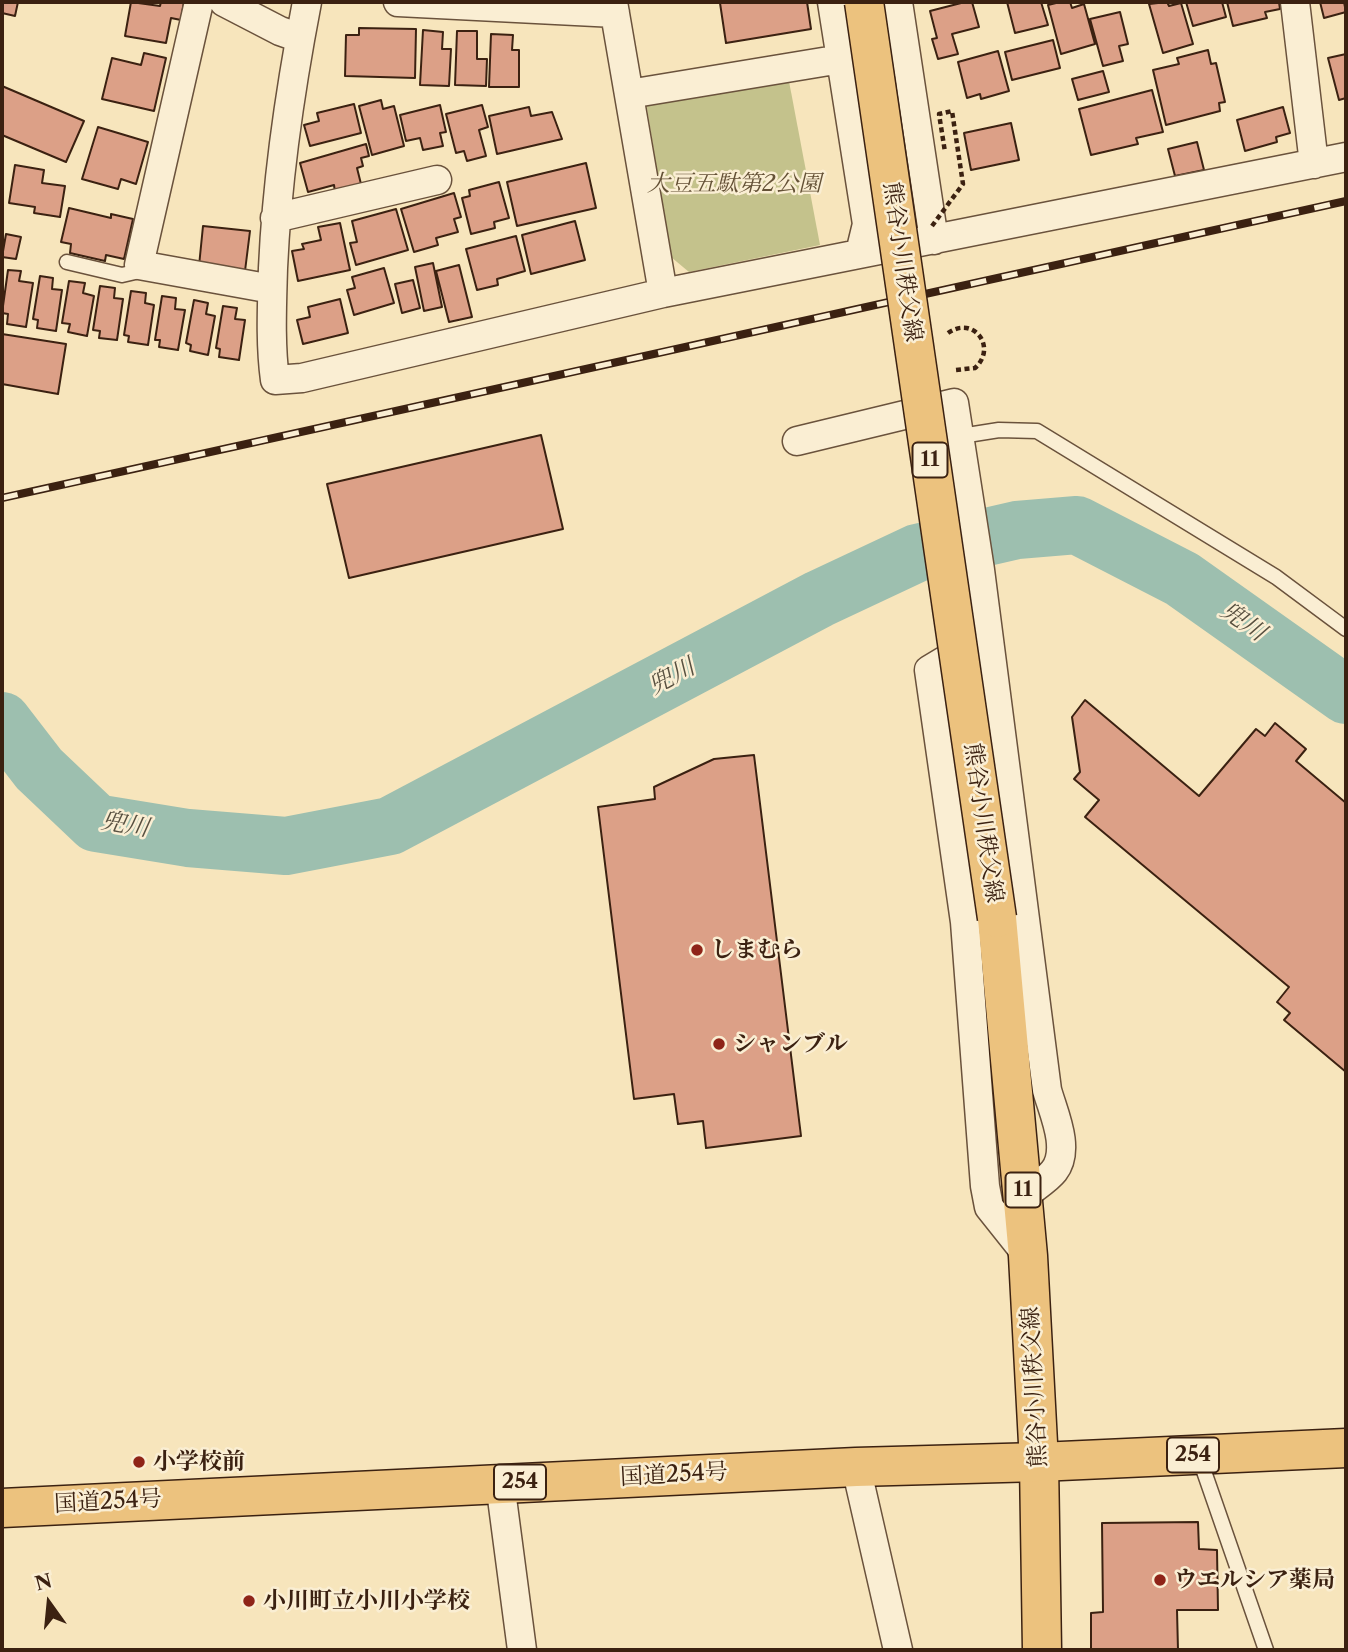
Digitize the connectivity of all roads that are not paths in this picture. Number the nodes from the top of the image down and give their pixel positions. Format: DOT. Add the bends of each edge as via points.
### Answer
graph roads {
  1 [pos="199,2"];
  2 [pos="224,2"];
  3 [pos="307,2"];
  4 [pos="398,2"];
  5 [pos="832,2"];
  6 [pos="864,2"];
  7 [pos="898,2"];
  8 [pos="1295,2"];
  9 [pos="614,7"];
  10 [pos="300,38"];
  11 [pos="841,59"];
  12 [pos="629,94"];
  13 [pos="1346,157"];
  14 [pos="1314,164"];
  15 [pos="437,180"];
  16 [pos="275,218"];
  17 [pos="929,238"];
  18 [pos="860,253"];
  19 [pos="68,262"];
  20 [pos="139,265"];
  21 [pos="272,289"];
  22 [pos="663,293"];
  23 [pos="797,441"];
  24 [pos="962,445"];
  25 [pos="1346,629"];
  26 [pos="988,635"];
  27 [pos="1024,1196"];
  28 [pos="1028,1256"];
  29 [pos="1346,1448"];
  30 [pos="1199,1455"];
  31 [pos="1039,1462"];
  32 [pos="856,1466"];
  33 [pos="500,1483"];
  34 [pos="2,1508"];
  35 [pos="522,1650"];
  36 [pos="898,1650"];
  37 [pos="1042,1650"];
  38 [pos="1266,1650"];
  1 -- 20 [label="street"];
  2 -- 10 [label="street"];
  3 -- 10 [label="street"];
  4 -- 9 [label="street"];
  5 -- 11 [label="street"];
  6 -- 27 [label="main road, 熊谷小川秩父線 / 11, bridge" via="997,918"];
  7 -- 17 [label="street"];
  8 -- 14 [label="street"];
  9 -- 12 [label="street"];
  10 -- 16 [label="street"];
  11 -- 12 [label="street"];
  11 -- 18 [label="street" via="867,224"];
  12 -- 22 [label="street"];
  13 -- 14 [label="street"];
  14 -- 17 [label="street"];
  15 -- 16 [label="street"];
  16 -- 21 [label="street"];
  17 -- 18 [label="street"];
  18 -- 22 [label="street"];
  19 -- 20 [label="lane" via="122,275 135,272"];
  20 -- 21 [label="street"];
  21 -- 22 [label="street" via="275,380 302,378"];
  23 -- 24 [label="street" via="954,403"];
  24 -- 25 [label="lane" via="999,430 1037,431 1276,577"];
  24 -- 26 [label="street"];
  26 -- 27 [label="street" via="1047,1090 1060,1134 1061,1155 1055,1170"];
  26 -- 28 [label="street" via="929,670 965,922 985,1186 989,1207"];
  27 -- 28 [label="main road, 熊谷小川秩父線 / 11"];
  28 -- 31 [label="main road, 熊谷小川秩父線 / 11"];
  29 -- 30 [label="main road, 国道254号 / 254"];
  30 -- 31 [label="main road, 国道254号 / 254"];
  30 -- 38 [label="lane"];
  31 -- 32 [label="main road, 国道254号 / 254"];
  31 -- 37 [label="main road, 熊谷小川秩父線 / 11"];
  32 -- 33 [label="main road, 国道254号 / 254"];
  32 -- 36 [label="street"];
  33 -- 34 [label="main road, 国道254号 / 254"];
  33 -- 35 [label="street"];
}
